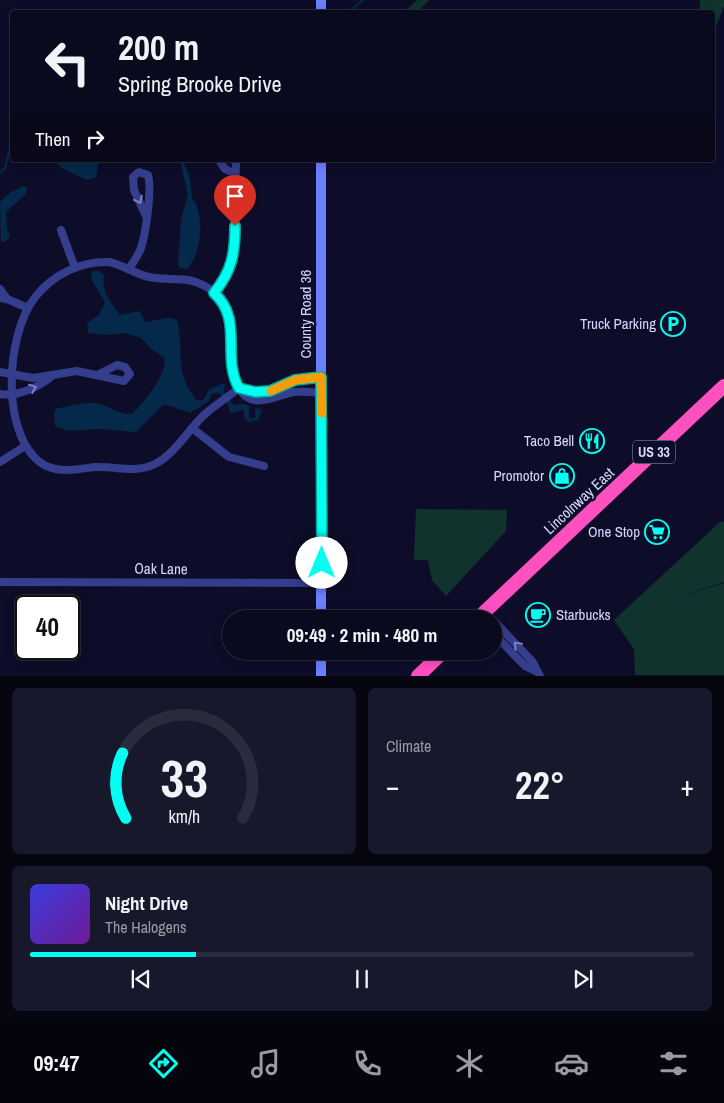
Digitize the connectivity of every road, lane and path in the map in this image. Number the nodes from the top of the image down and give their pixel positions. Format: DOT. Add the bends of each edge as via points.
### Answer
graph roads {
  1 [pos="220,162"];
  2 [pos="236,162"];
  3 [pos="321,162"];
  4 [pos="235,174"];
  5 [pos="146,216"];
  6 [pos="61,230"];
  7 [pos="75,268"];
  8 [pos="129,269"];
  9 [pos="0,289"];
  10 [pos="214,293"];
  11 [pos="4,298"];
  12 [pos="28,308"];
  13 [pos="0,372"];
  14 [pos="10,373"];
  15 [pos="99,374"];
  16 [pos="54,375"];
  17 [pos="321,377"];
  18 [pos="724,386"];
  19 [pos="239,388"];
  20 [pos="322,392"];
  21 [pos="0,394"];
  22 [pos="9,395"];
  23 [pos="192,428"];
  24 [pos="22,448"];
  25 [pos="0,462"];
  26 [pos="264,466"];
  27 [pos="0,582"];
  28 [pos="322,583"];
  29 [pos="321,610"];
  30 [pos="493,610"];
  31 [pos="502,634"];
  32 [pos="502,642"];
  33 [pos="321,660"];
  34 [pos="435,660"];
  35 [pos="538,673"];
  36 [pos="321,676"];
  37 [pos="418,676"];
  1 -- 4 [label="street" via="224,169"];
  2 -- 4 [label="street"];
  3 -- 17 [label="street, County Road 36"];
  4 -- 10 [label="street" via="234,260 227,277"];
  5 -- 5 [label="street, one-way" via="150,184 148,175 139,172 133,177 134,190"];
  5 -- 8 [label="street" via="140,251"];
  6 -- 7 [label="street"];
  7 -- 8 [label="street" via="109,262"];
  7 -- 12 [label="street" via="53,279"];
  8 -- 10 [label="street" via="155,278 194,282"];
  9 -- 11 [label="street"];
  10 -- 19 [label="street" via="226,306 230,320 232,371"];
  11 -- 12 [label="street"];
  12 -- 14 [label="street" via="16,339"];
  13 -- 14 [label="street"];
  14 -- 16 [label="street" via="33,378"];
  14 -- 22 [label="street"];
  15 -- 16 [label="street" via="68,371"];
  22 -- 16 [label="street, one-way" via="36,386"];
  17 -- 19 [label="street" via="295,380 270,391"];
  17 -- 20 [label="street, County Road 36"];
  18 -- 30 [label="highway, Lincolnway East / US 33"];
  19 -- 20 [label="street" via="245,396 260,401 293,392"];
  19 -- 23 [label="street" via="211,408"];
  20 -- 28 [label="street, County Road 36"];
  21 -- 22 [label="street"];
  22 -- 24 [label="street" via="12,428"];
  23 -- 24 [label="street" via="162,460 135,470 101,467 55,469 40,463"];
  23 -- 26 [label="street" via="229,456"];
  24 -- 25 [label="street"];
  27 -- 28 [label="street, Oak Lane"];
  28 -- 29 [label="street, County Road 36"];
  35 -- 31 [label="street, one-way" via="532,661"];
  32 -- 35 [label="street" via="525,666"];
  33 -- 36 [label="street"];
  34 -- 37 [label="highway"];
}
